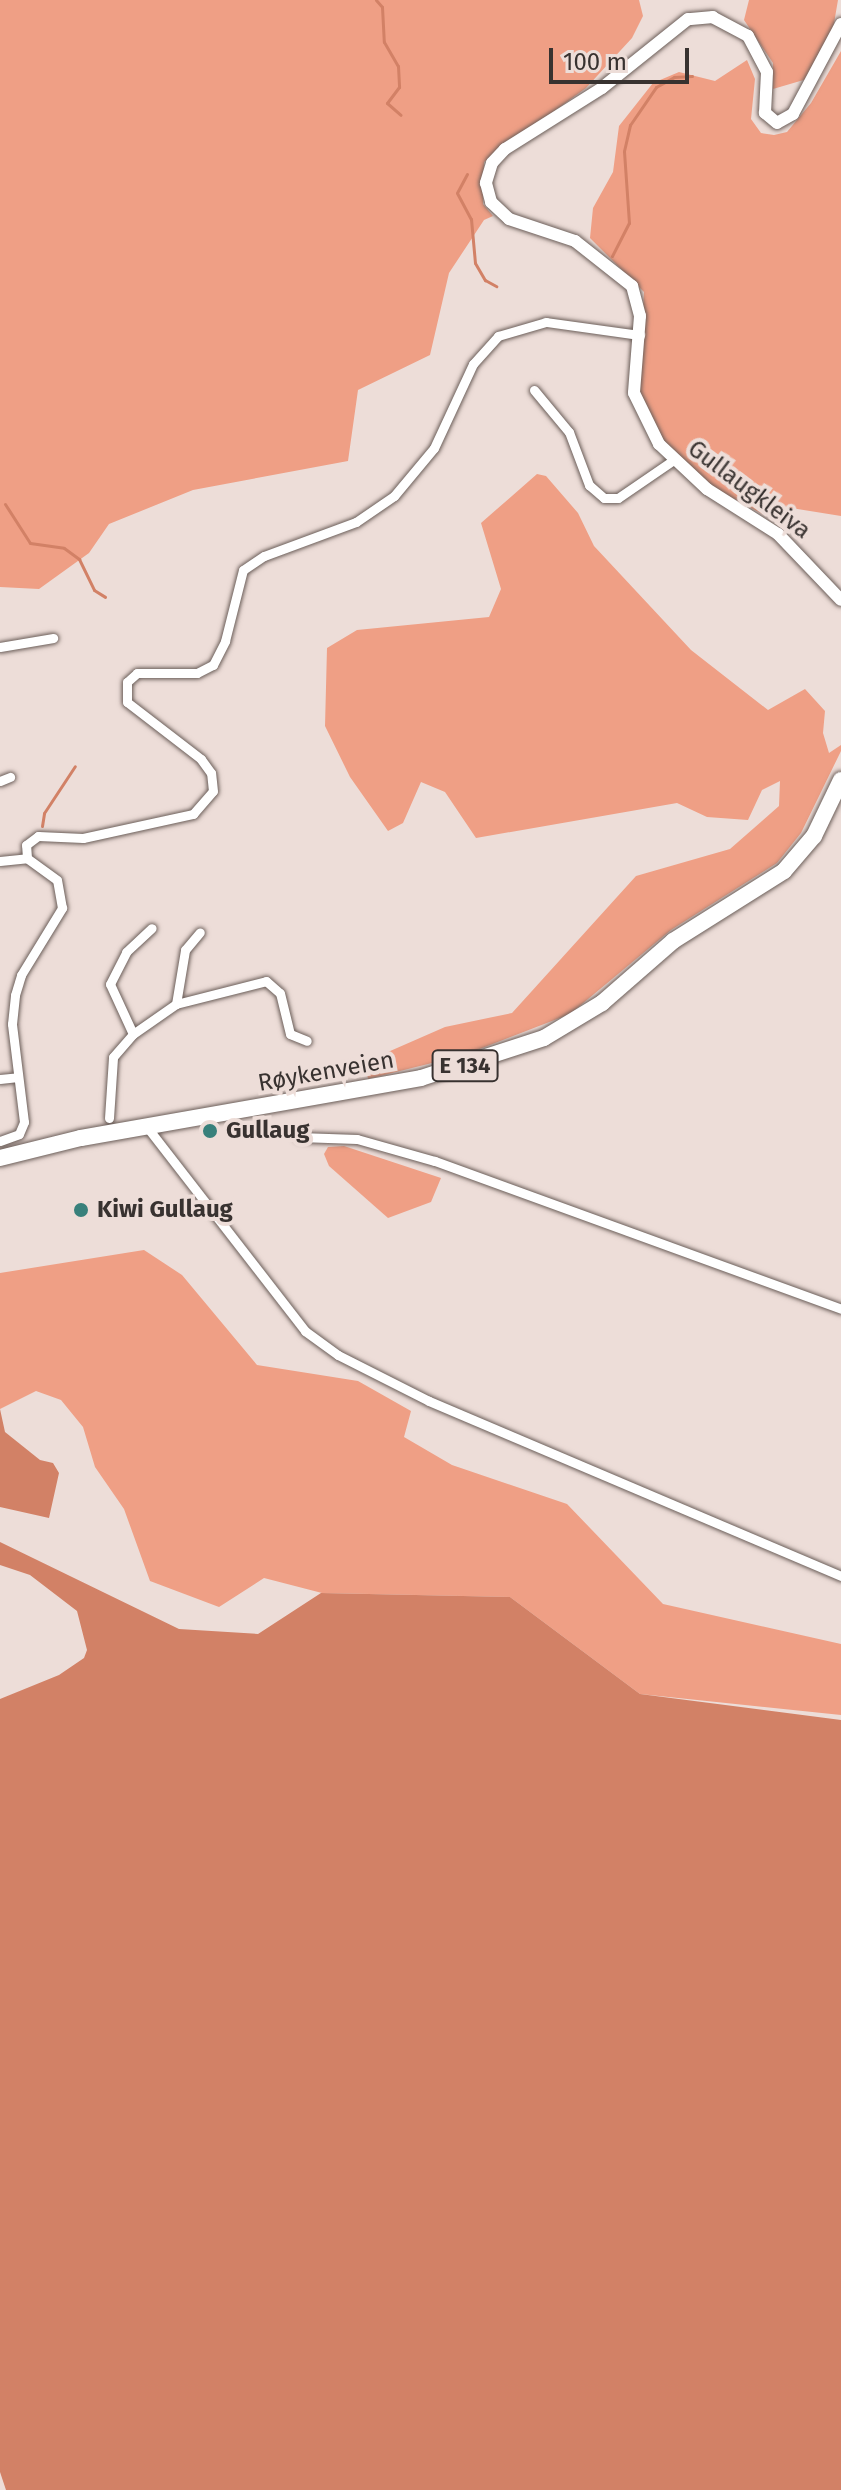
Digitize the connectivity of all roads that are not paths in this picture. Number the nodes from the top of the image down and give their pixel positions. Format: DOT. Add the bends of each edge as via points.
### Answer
graph roads {
  1 [pos="841,24"];
  2 [pos="640,335"];
  3 [pos="534,390"];
  4 [pos="672,461"];
  5 [pos="841,600"];
  6 [pos="53,638"];
  7 [pos="0,647"];
  8 [pos="841,780"];
  9 [pos="27,858"];
  10 [pos="0,861"];
  11 [pos="152,928"];
  12 [pos="200,932"];
  13 [pos="176,1004"];
  14 [pos="133,1034"];
  15 [pos="307,1041"];
  16 [pos="18,1077"];
  17 [pos="0,1079"];
  18 [pos="109,1118"];
  19 [pos="147,1127"];
  20 [pos="299,1137"];
  21 [pos="0,1141"];
  22 [pos="0,1158"];
  23 [pos="841,1309"];
  24 [pos="841,1576"];
  1 -- 2 [label="street, Gullaugkleiva" via="823,65 786,120 773,122 765,113 767,72 748,36 730,22 696,17 675,26 602,88 492,163 486,183 491,202 509,219 575,241 632,286"];
  2 -- 4 [label="street, Gullaugkleiva" via="634,393 645,422"];
  2 -- 9 [label="street" via="546,322 521,325 491,342 473,364 443,434 394,496 336,531 251,563 239,579 221,651 205,671 151,671 127,682 127,702 134,710 207,765 213,791 203,809 83,838 38,836 26,845"];
  3 -- 4 [label="street" via="569,432 589,485 604,498 618,498"];
  4 -- 5 [label="street, Gullaugkleiva" via="768,526"];
  6 -- 7 [label="street"];
  8 -- 19 [label="highway, Røykenveien / E 134" via="814,836 784,871 682,935 602,1003 563,1028 421,1078"];
  9 -- 10 [label="street"];
  9 -- 16 [label="street" via="51,873 62,895 60,912 21,975 15,995"];
  11 -- 14 [label="street" via="126,952 110,984"];
  12 -- 13 [label="street" via="185,950"];
  13 -- 14 [label="street"];
  13 -- 15 [label="street" via="266,981 280,993 290,1034"];
  14 -- 18 [label="street" via="113,1057"];
  16 -- 17 [label="street"];
  16 -- 21 [label="street" via="23,1126 19,1134"];
  19 -- 22 [label="highway, Røykenveien / E 134"];
  19 -- 24 [label="street" via="305,1331 338,1355 429,1401"];
  20 -- 23 [label="street" via="357,1139 435,1161"];
}
